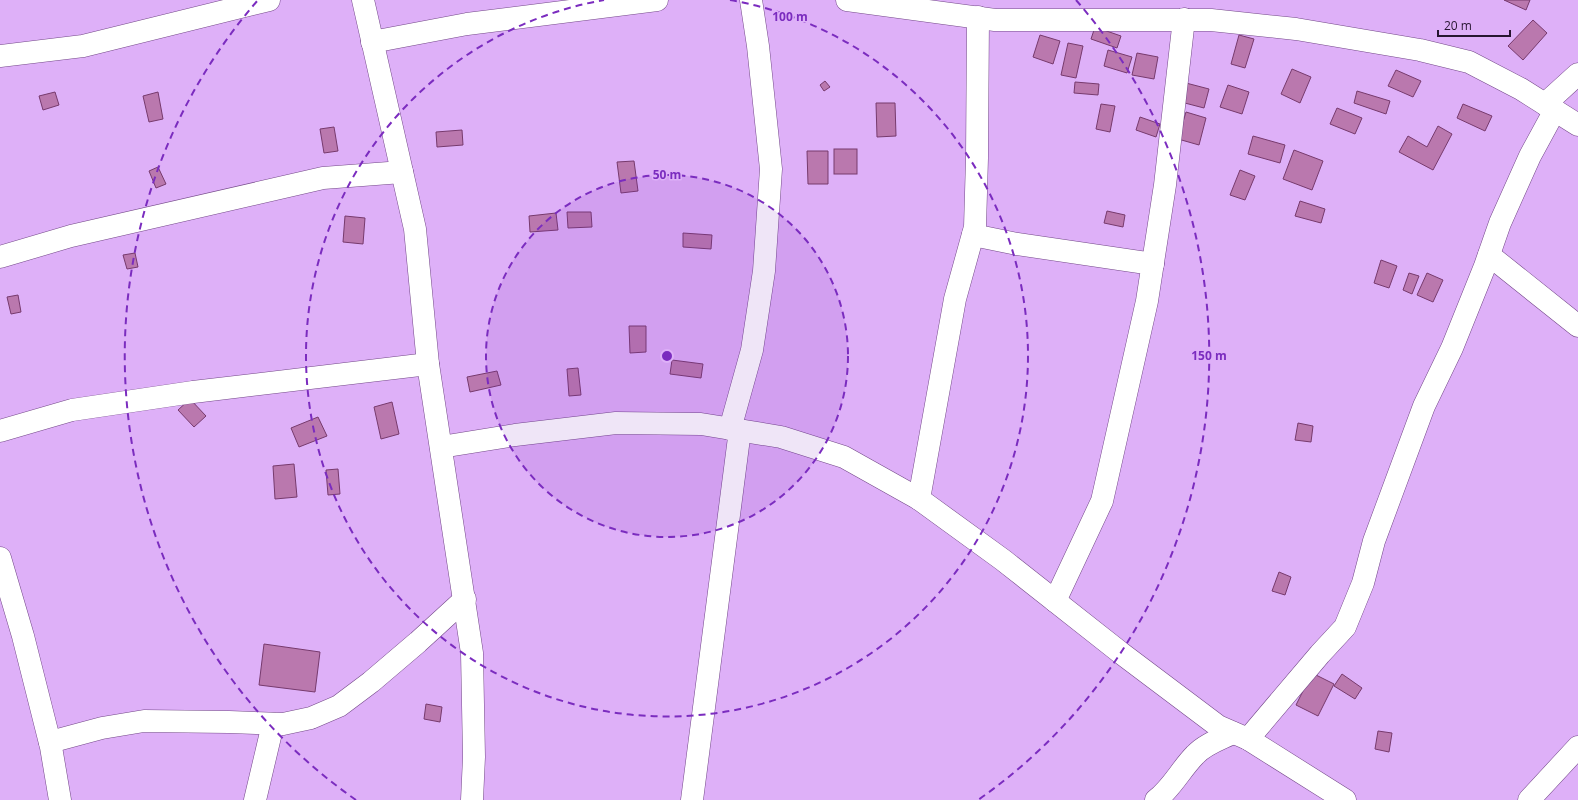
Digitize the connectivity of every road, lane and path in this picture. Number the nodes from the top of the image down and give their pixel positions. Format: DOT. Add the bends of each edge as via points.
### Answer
graph roads {
  1 [pos="270,0"];
  2 [pos="363,0"];
  3 [pos="657,0"];
  4 [pos="751,0"];
  5 [pos="847,0"];
  6 [pos="940,6"];
  7 [pos="978,17"];
  8 [pos="1184,20"];
  9 [pos="372,42"];
  10 [pos="0,56"];
  11 [pos="1578,74"];
  12 [pos="1550,107"];
  13 [pos="1578,125"];
  14 [pos="402,172"];
  15 [pos="972,235"];
  16 [pos="1489,255"];
  17 [pos="0,257"];
  18 [pos="1153,264"];
  19 [pos="1578,326"];
  20 [pos="428,364"];
  21 [pos="735,429"];
  22 [pos="0,431"];
  23 [pos="441,447"];
  24 [pos="919,499"];
  25 [pos="0,558"];
  26 [pos="464,599"];
  27 [pos="1055,601"];
  28 [pos="274,724"];
  29 [pos="1241,736"];
  30 [pos="50,742"];
  31 [pos="1578,747"];
  32 [pos="60,800"];
  33 [pos="255,800"];
  34 [pos="472,800"];
  35 [pos="692,800"];
  36 [pos="1156,800"];
  37 [pos="1345,800"];
  38 [pos="1529,800"];
  1 -- 10 [label="street" via="83,46"];
  2 -- 9 [label="street"];
  3 -- 9 [label="street" via="467,24"];
  4 -- 21 [label="street" via="771,169 764,271 752,350"];
  5 -- 6 [label="street"];
  6 -- 7 [label="street"];
  7 -- 8 [label="street" via="995,20"];
  7 -- 15 [label="street" via="977,158 975,227"];
  8 -- 12 [label="street" via="1211,20 1296,29 1420,50 1469,62"];
  8 -- 18 [label="street"];
  9 -- 14 [label="street"];
  11 -- 12 [label="street"];
  12 -- 13 [label="street"];
  12 -- 16 [label="street"];
  14 -- 17 [label="street" via="323,178 79,234"];
  14 -- 20 [label="street" via="415,229"];
  15 -- 18 [label="street"];
  15 -- 24 [label="street" via="955,299"];
  16 -- 19 [label="street"];
  16 -- 29 [label="street" via="1452,348 1424,406 1374,541 1363,583 1345,627"];
  18 -- 27 [label="street" via="1147,302 1102,500"];
  20 -- 22 [label="street" via="193,392 72,410"];
  20 -- 23 [label="street"];
  21 -- 23 [label="street" via="701,424 616,423"];
  21 -- 24 [label="street" via="781,436 844,457"];
  21 -- 35 [label="street"];
  23 -- 26 [label="street"];
  24 -- 27 [label="street"];
  25 -- 30 [label="street"];
  26 -- 28 [label="street" via="418,642 339,706 311,718"];
  26 -- 34 [label="street" via="472,653"];
  27 -- 29 [label="street" via="1218,726"];
  28 -- 30 [label="street" via="144,721 102,728"];
  28 -- 33 [label="street"];
  29 -- 36 [label="street" via="1213,742 1196,754 1164,794"];
  29 -- 37 [label="street"];
  30 -- 32 [label="street"];
  31 -- 38 [label="street"];
}
